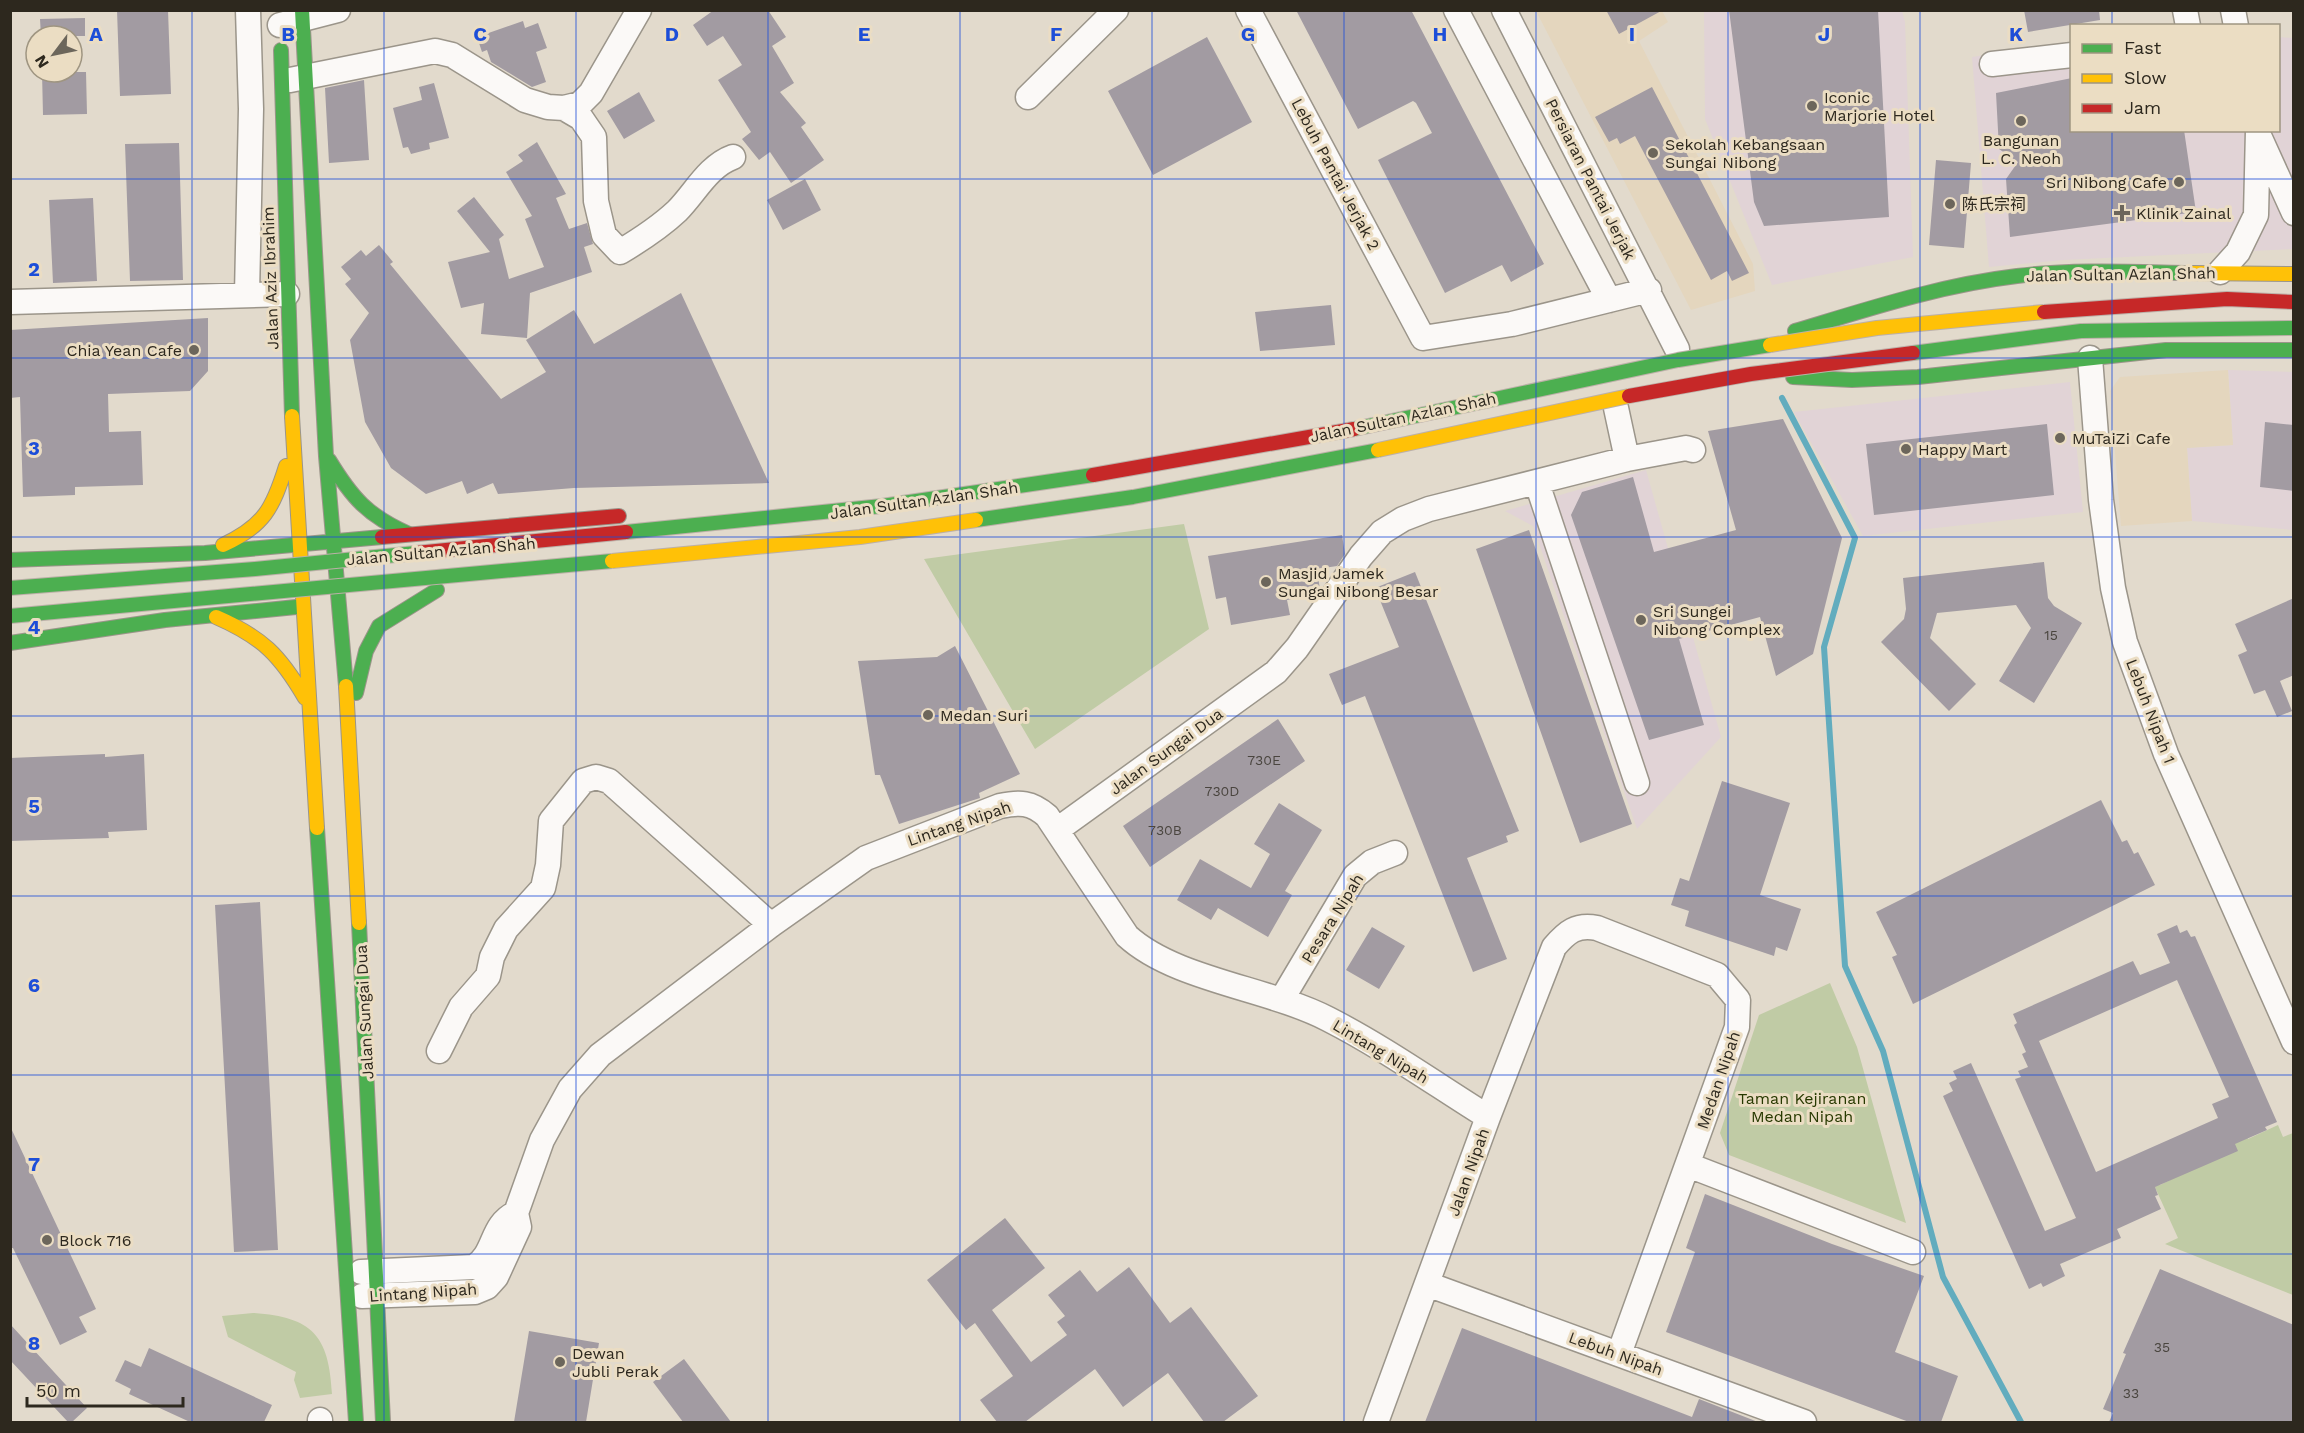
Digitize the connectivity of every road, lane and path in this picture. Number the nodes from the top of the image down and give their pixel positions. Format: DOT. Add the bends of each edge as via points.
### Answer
graph roads {
  1 [pos="248,10"];
  2 [pos="338,10"];
  3 [pos="639,10"];
  4 [pos="1116,10"];
  5 [pos="1248,10"];
  6 [pos="1456,10"];
  7 [pos="1504,10"];
  8 [pos="291,17"];
  9 [pos="2070,55"];
  10 [pos="1992,64"];
  11 [pos="293,80"];
  12 [pos="1028,97"];
  13 [pos="564,108"];
  14 [pos="2259,133"];
  15 [pos="733,157"];
  16 [pos="2294,213"];
  17 [pos="2220,272"];
  18 [pos="2294,274"];
  19 [pos="1649,290"];
  20 [pos="247,294"];
  21 [pos="287,294"];
  22 [pos="1609,300"];
  23 [pos="10,302"];
  24 [pos="2294,302"];
  25 [pos="2294,309"];
  26 [pos="2294,320"];
  27 [pos="2294,328"];
  28 [pos="1776,337"];
  29 [pos="1677,349"];
  30 [pos="2294,350"];
  31 [pos="2090,358"];
  32 [pos="1781,377"];
  33 [pos="1616,408"];
  34 [pos="1372,411"];
  35 [pos="1328,419"];
  36 [pos="292,446"];
  37 [pos="1693,450"];
  38 [pos="326,456"];
  39 [pos="1627,459"];
  40 [pos="1537,483"];
  41 [pos="772,503"];
  42 [pos="633,515"];
  43 [pos="411,535"];
  44 [pos="333,540"];
  45 [pos="298,544"];
  46 [pos="205,553"];
  47 [pos="10,561"];
  48 [pos="10,588"];
  49 [pos="437,591"];
  50 [pos="393,595"];
  51 [pos="344,601"];
  52 [pos="302,607"];
  53 [pos="10,616"];
  54 [pos="213,616"];
  55 [pos="10,641"];
  56 [pos="309,705"];
  57 [pos="349,721"];
  58 [pos="1637,783"];
  59 [pos="1057,830"];
  60 [pos="1395,853"];
  61 [pos="771,925"];
  62 [pos="1573,929"];
  63 [pos="1282,999"];
  64 [pos="2294,1042"];
  65 [pos="439,1051"];
  66 [pos="1488,1117"];
  67 [pos="1688,1165"];
  68 [pos="516,1213"];
  69 [pos="1913,1252"];
  70 [pos="377,1271"];
  71 [pos="346,1272"];
  72 [pos="1428,1284"];
  73 [pos="379,1295"];
  74 [pos="348,1297"];
  75 [pos="1619,1354"];
  76 [pos="356,1422"];
  77 [pos="383,1422"];
  78 [pos="1376,1422"];
  79 [pos="1804,1422"];
  1 -- 20 [label="street" via="251,109"];
  2 -- 8 [label="street"];
  3 -- 13 [label="street" via="591,93 580,104"];
  4 -- 12 [label="street"];
  5 -- 22 [label="street, Lebuh Pantai Jerjak 2" via="1423,338 1512,324"];
  6 -- 22 [label="street"];
  7 -- 19 [label="street, Persiaran Pantai Jerjak"];
  8 -- 11 [label="main road, Jalan Aziz Ibrahim"];
  8 -- 11 [label="main road, Jalan Aziz Ibrahim"];
  9 -- 10 [label="street"];
  11 -- 13 [label="street" via="435,51 464,61 525,100"];
  11 -- 21 [label="main road, Jalan Aziz Ibrahim"];
  11 -- 38 [label="main road, Jalan Aziz Ibrahim"];
  13 -- 15 [label="street" via="581,118 594,137 596,201 604,235 620,252 649,235 677,211 720,162"];
  14 -- 16 [label="street"];
  14 -- 17 [label="street" via="2256,215 2238,252"];
  17 -- 18 [label="main road, Jalan Sultan Azlan Shah"];
  17 -- 28 [label="main road, Jalan Sultan Azlan Shah" via="2017,276 1912,295"];
  19 -- 22 [label="street"];
  19 -- 29 [label="street, Persiaran Pantai Jerjak"];
  20 -- 21 [label="street"];
  20 -- 23 [label="street"];
  21 -- 36 [label="main road, Jalan Aziz Ibrahim"];
  24 -- 48 [label="main road, Jalan Sultan Azlan Shah, bridge" via="2227,299 1877,328 1678,360 1266,445 882,507 255,569"];
  25 -- 28 [label="main road, Jalan Sultan Azlan Shah" via="2036,314 1864,335"];
  26 -- 32 [label="main road" via="2243,317 2007,328 1863,346"];
  27 -- 53 [label="main road, Jalan Sultan Azlan Shah, bridge" via="2081,330 1751,374 1133,497 860,537"];
  28 -- 29 [label="main road, Jalan Sultan Azlan Shah"];
  29 -- 34 [label="main road, Jalan Sultan Azlan Shah"];
  30 -- 31 [label="main road" via="2166,350"];
  31 -- 32 [label="main road" via="1918,377"];
  31 -- 64 [label="street, Lebuh Nipah 1" via="2101,500 2125,642 2166,754"];
  32 -- 33 [label="main road"];
  33 -- 39 [label="street"];
  33 -- 49 [label="main road" via="1325,471 922,538 747,562"];
  35 -- 41 [label="main road, Jalan Sultan Azlan Shah" via="1132,458 933,489"];
  36 -- 45 [label="main road, Jalan Aziz Ibrahim"];
  36 -- 46 [label="main road" via="276,502 265,519 242,537"];
  37 -- 39 [label="street, Jalan Sungai Dua"];
  38 -- 43 [label="main road" via="357,504 371,517"];
  38 -- 44 [label="main road, Jalan Aziz Ibrahim"];
  39 -- 40 [label="street, Jalan Sungai Dua"];
  40 -- 58 [label="street"];
  40 -- 59 [label="street, Jalan Sungai Dua" via="1429,509 1382,532 1276,672"];
  42 -- 43 [label="main road, Jalan Sultan Azlan Shah"];
  43 -- 44 [label="main road, Jalan Sultan Azlan Shah"];
  44 -- 45 [label="main road, Jalan Sultan Azlan Shah"];
  44 -- 51 [label="main road, Jalan Aziz Ibrahim"];
  45 -- 46 [label="main road, Jalan Sultan Azlan Shah"];
  45 -- 52 [label="main road, Jalan Aziz Ibrahim"];
  46 -- 47 [label="main road, Jalan Sultan Azlan Shah"];
  47 -- 55 [label="main road" via="32,580 38,602 32,621"];
  49 -- 50 [label="main road"];
  49 -- 57 [label="main road" via="393,616 372,637"];
  51 -- 52 [label="main road"];
  51 -- 57 [label="main road, Jalan Sungai Dua"];
  52 -- 54 [label="main road"];
  52 -- 56 [label="main road, Jalan Sungai Dua"];
  54 -- 55 [label="main road"];
  54 -- 56 [label="main road" via="265,640"];
  56 -- 71 [label="main road, Jalan Sungai Dua"];
  57 -- 70 [label="main road, Jalan Sungai Dua"];
  59 -- 61 [label="street, Lintang Nipah" via="1033,804 1000,806 866,858"];
  59 -- 63 [label="street, Lintang Nipah" via="1127,936 1142,949 1175,965"];
  60 -- 63 [label="street, Pesara Nipah" via="1372,862 1355,876"];
  61 -- 65 [label="street" via="609,781 597,777 583,781 551,821 543,888 506,929 492,957 488,976 461,1007"];
  61 -- 68 [label="street, Lintang Nipah" via="609,1047 582,1072 542,1140"];
  62 -- 66 [label="street, Jalan Nipah" via="1554,947"];
  62 -- 67 [label="street, Medan Nipah" via="1597,928 1716,975 1738,1000 1737,1027"];
  63 -- 66 [label="street, Lintang Nipah" via="1329,1019"];
  66 -- 72 [label="street, Jalan Nipah"];
  67 -- 69 [label="street"];
  67 -- 75 [label="street, Medan Nipah"];
  68 -- 70 [label="street, Lintang Nipah" via="504,1219 482,1262 474,1267"];
  68 -- 73 [label="street, Lintang Nipah" via="519,1227 496,1277 487,1287 474,1292"];
  70 -- 71 [label="street, Lintang Nipah"];
  70 -- 73 [label="main road, Jalan Sungai Dua"];
  71 -- 74 [label="main road, Jalan Sungai Dua"];
  72 -- 75 [label="street, Lebuh Nipah"];
  72 -- 78 [label="street, Jalan Nipah"];
  73 -- 74 [label="street, Lintang Nipah"];
  73 -- 77 [label="main road, Jalan Sungai Dua"];
  74 -- 76 [label="main road, Jalan Sungai Dua"];
  75 -- 79 [label="street, Lebuh Nipah"];
}
